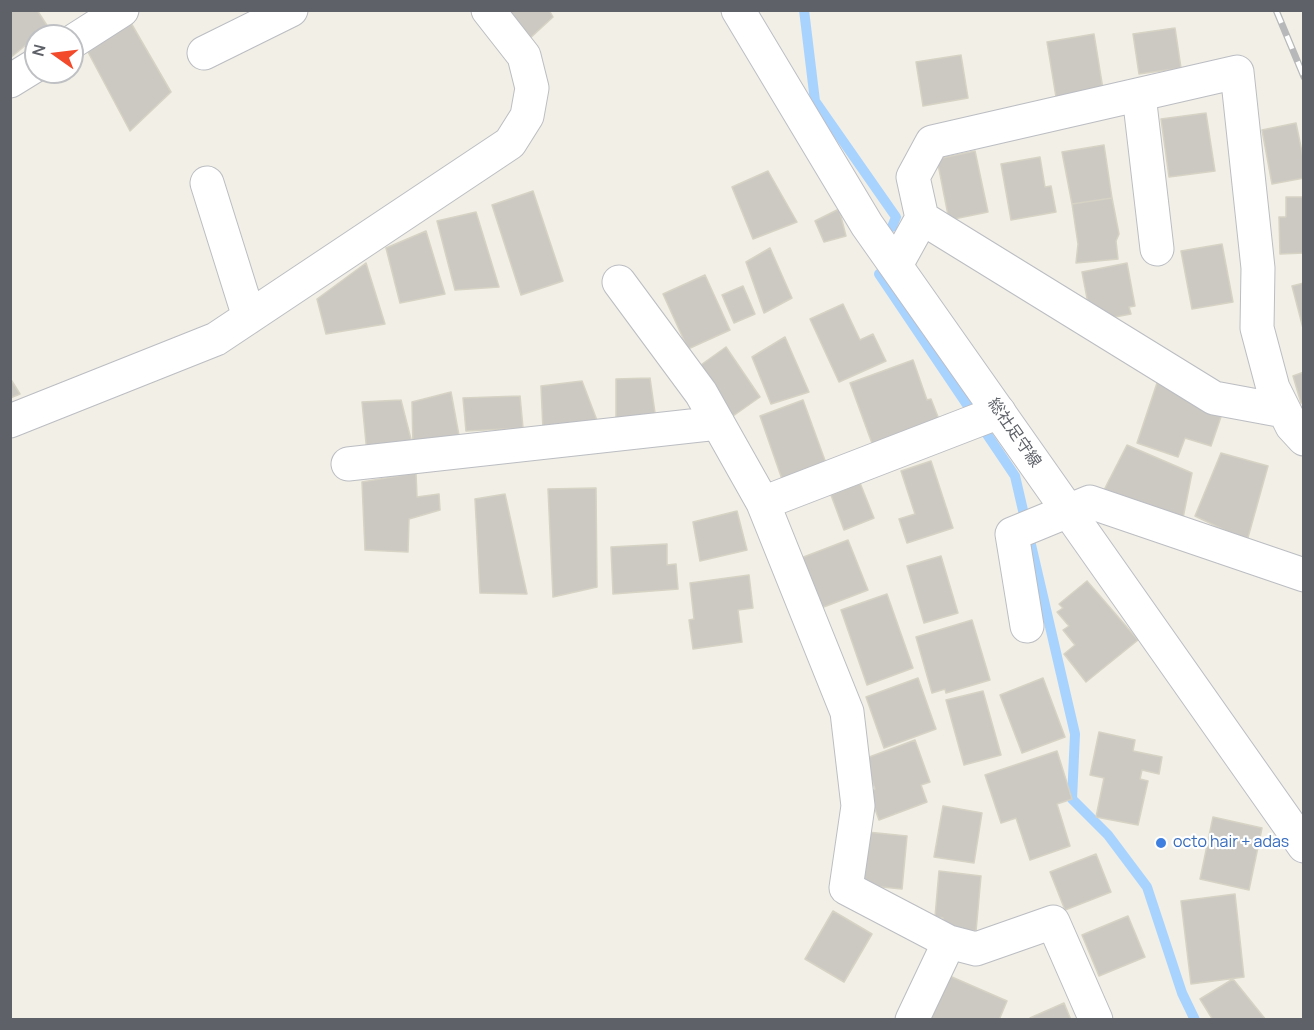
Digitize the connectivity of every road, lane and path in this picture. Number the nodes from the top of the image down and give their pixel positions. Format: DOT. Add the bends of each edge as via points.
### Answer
graph roads {
  1 [pos="122,10"];
  2 [pos="291,10"];
  3 [pos="488,10"];
  4 [pos="738,10"];
  5 [pos="84,34"];
  6 [pos="204,53"];
  7 [pos="24,72"];
  8 [pos="10,81"];
  9 [pos="1139,95"];
  10 [pos="207,183"];
  11 [pos="922,218"];
  12 [pos="1157,249"];
  13 [pos="896,265"];
  14 [pos="619,282"];
  15 [pos="249,317"];
  16 [pos="1284,411"];
  17 [pos="999,412"];
  18 [pos="10,421"];
  19 [pos="717,423"];
  20 [pos="1304,440"];
  21 [pos="348,464"];
  22 [pos="763,503"];
  23 [pos="1069,511"];
  24 [pos="1304,575"];
  25 [pos="1027,626"];
  26 [pos="1304,846"];
  27 [pos="949,942"];
  28 [pos="912,1020"];
  29 [pos="1096,1020"];
  1 -- 5 [label="street"];
  2 -- 6 [label="street"];
  3 -- 15 [label="street" via="524,56 532,88 527,116 510,143"];
  4 -- 13 [label="street, 総社足守線" via="867,225"];
  7 -- 8 [label="street"];
  9 -- 11 [label="street" via="932,142 913,177"];
  9 -- 12 [label="street"];
  9 -- 16 [label="street" via="1237,72 1258,268 1257,328 1273,388"];
  10 -- 15 [label="street"];
  11 -- 13 [label="street"];
  11 -- 16 [label="street" via="1214,398"];
  13 -- 17 [label="street, 総社足守線"];
  14 -- 19 [label="street" via="701,393"];
  15 -- 18 [label="street" via="216,339"];
  16 -- 20 [label="street"];
  17 -- 22 [label="street"];
  17 -- 23 [label="street, 総社足守線"];
  19 -- 21 [label="street"];
  19 -- 22 [label="street"];
  22 -- 27 [label="street" via="847,712 858,806 846,888"];
  23 -- 24 [label="street" via="1090,502"];
  23 -- 25 [label="street" via="1012,534"];
  23 -- 26 [label="street, 総社足守線"];
  27 -- 28 [label="street"];
  27 -- 29 [label="street" via="976,949 1053,922"];
}
